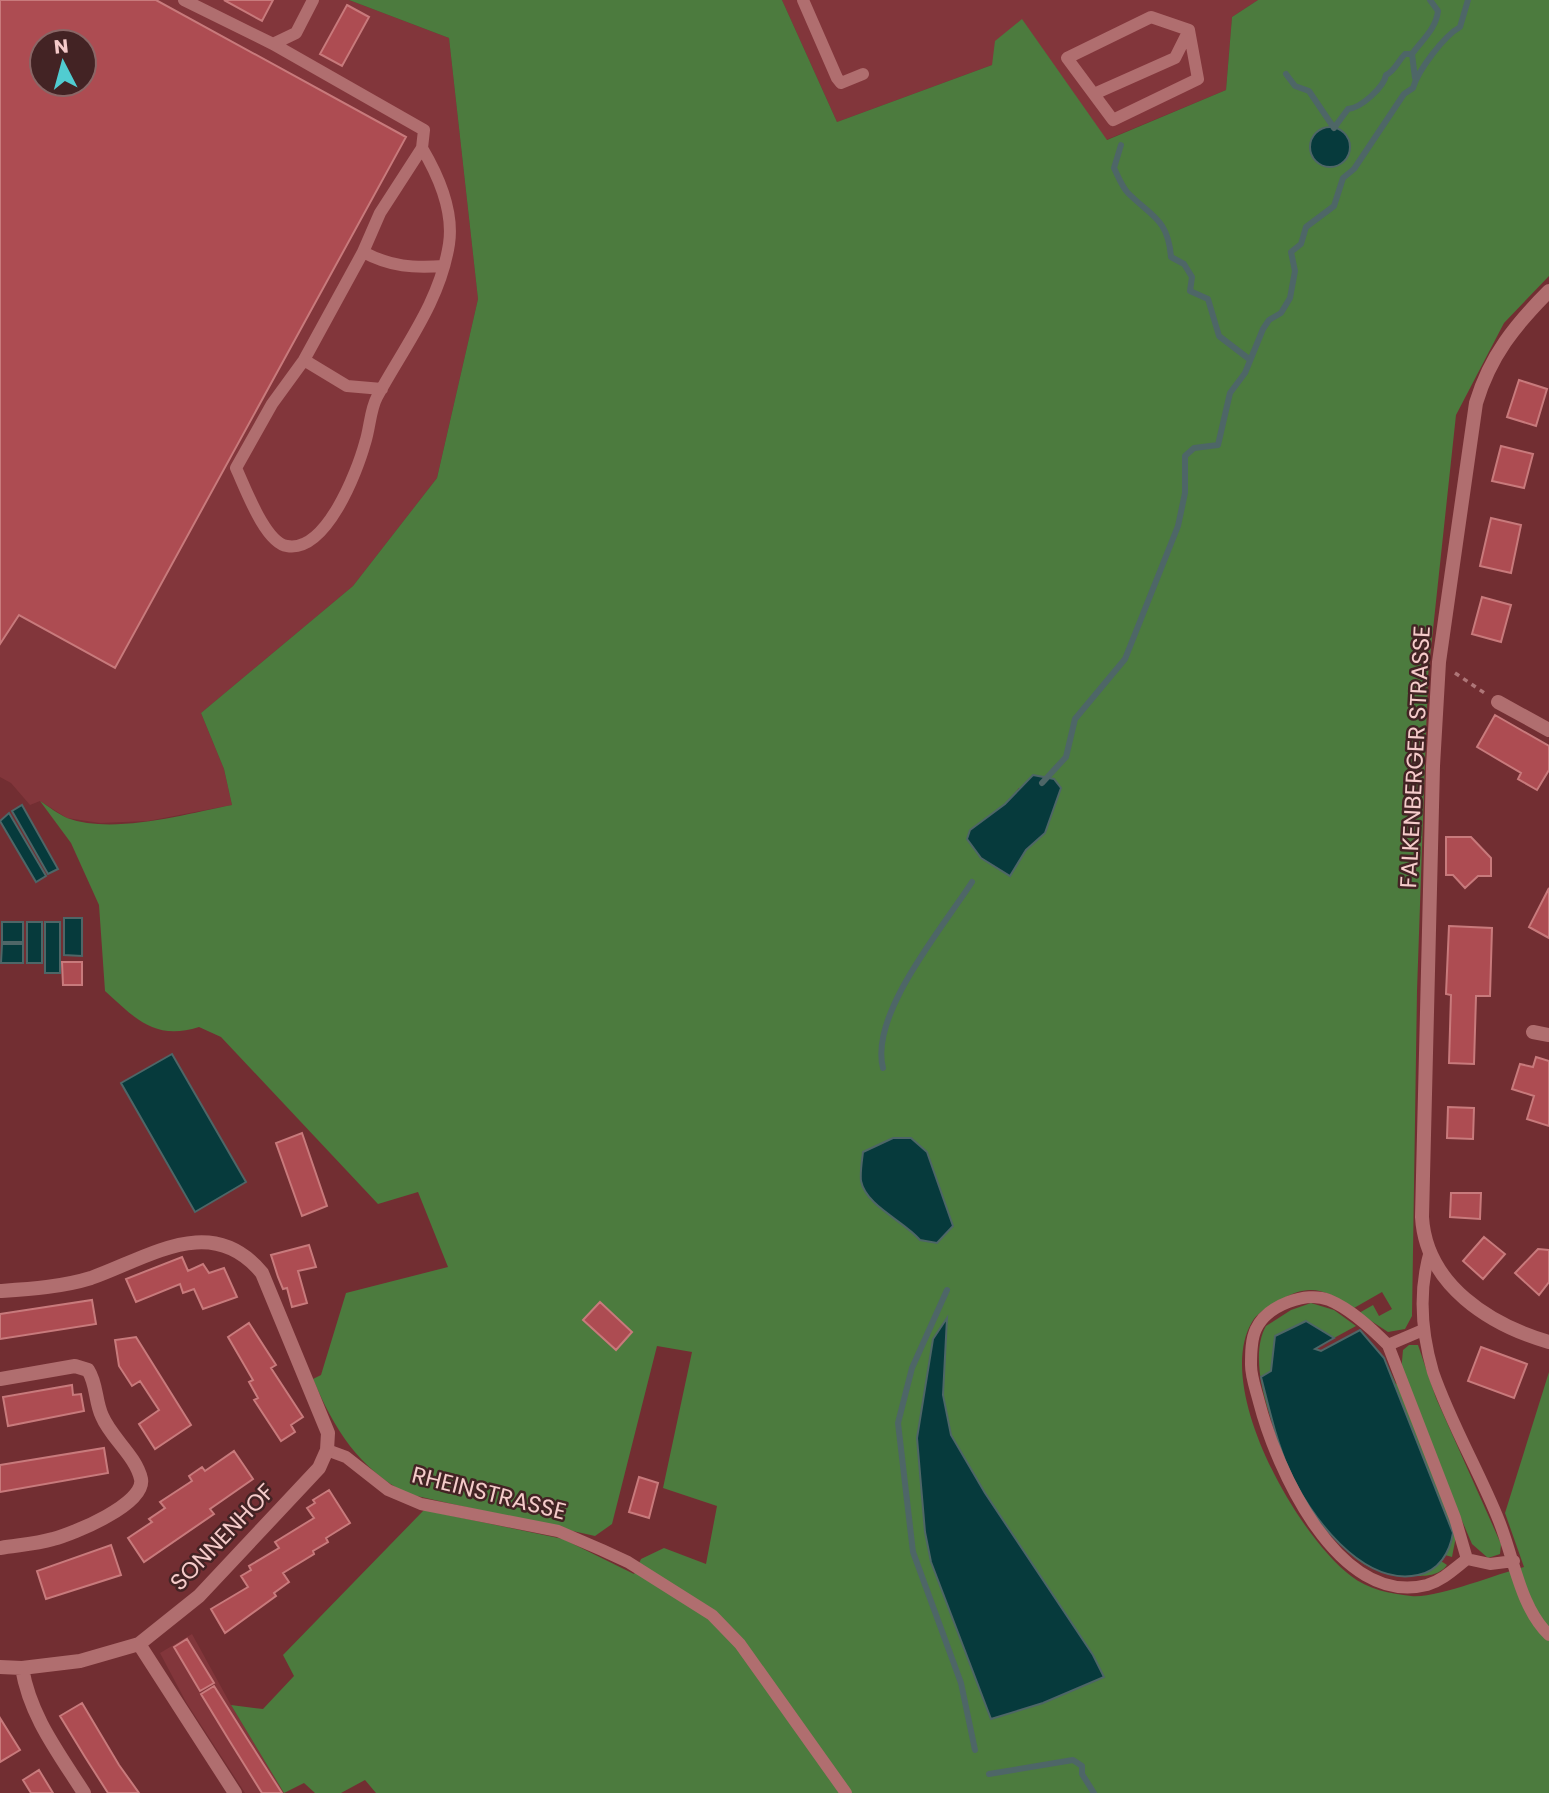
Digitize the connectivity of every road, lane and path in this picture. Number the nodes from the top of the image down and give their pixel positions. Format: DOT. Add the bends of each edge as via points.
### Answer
graph roads {
  1 [pos="184,0"];
  2 [pos="313,0"];
  3 [pos="803,0"];
  4 [pos="1189,30"];
  5 [pos="273,44"];
  6 [pos="863,75"];
  7 [pos="1094,94"];
  8 [pos="422,148"];
  9 [pos="363,252"];
  10 [pos="444,266"];
  11 [pos="1549,291"];
  12 [pos="304,360"];
  13 [pos="382,389"];
  14 [pos="1439,662"];
  15 [pos="1498,702"];
  16 [pos="1549,730"];
  17 [pos="1533,1032"];
  18 [pos="1549,1035"];
  19 [pos="1430,1251"];
  20 [pos="0,1291"];
  21 [pos="1423,1330"];
  22 [pos="1549,1342"];
  23 [pos="1388,1345"];
  24 [pos="0,1379"];
  25 [pos="327,1450"];
  26 [pos="0,1548"];
  27 [pos="1467,1559"];
  28 [pos="1514,1561"];
  29 [pos="1549,1635"];
  30 [pos="139,1644"];
  31 [pos="0,1667"];
  32 [pos="22,1668"];
  33 [pos="84,1793"];
  34 [pos="235,1793"];
  35 [pos="846,1793"];
  1 -- 5 [label="lane"];
  2 -- 5 [label="lane" via="296,33"];
  3 -- 6 [label="lane" via="837,78 841,83"];
  4 -- 7 [label="lane" via="1175,58"];
  4 -- 7 [label="lane" via="1198,79 1113,120"];
  4 -- 7 [label="lane" via="1150,17 1067,58"];
  5 -- 8 [label="lane" via="424,130"];
  8 -- 9 [label="lane" via="380,213"];
  8 -- 10 [label="lane" via="434,169 450,227"];
  9 -- 10 [label="lane" via="408,268"];
  9 -- 12 [label="lane"];
  10 -- 13 [label="lane" via="419,327"];
  11 -- 14 [label="street, FALKENBERGER STRASSE" via="1502,344 1476,402"];
  12 -- 13 [label="lane" via="347,386"];
  12 -- 13 [label="lane" via="272,404 236,468 266,529 286,547 312,537 338,510"];
  14 -- 15 [label="path"];
  14 -- 19 [label="street, FALKENBERGER STRASSE" via="1423,1168 1423,1226"];
  15 -- 16 [label="street"];
  17 -- 18 [label="street"];
  19 -- 21 [label="lane" via="1423,1273"];
  19 -- 22 [label="street" via="1452,1285 1477,1309 1511,1329"];
  20 -- 25 [label="street" via="88,1278 180,1244 205,1241 228,1245 262,1273 328,1433"];
  21 -- 23 [label="lane"];
  21 -- 28 [label="lane" via="1441,1395"];
  23 -- 27 [label="lane"];
  23 -- 27 [label="lane" via="1330,1300 1306,1296 1271,1313 1256,1327 1251,1369 1267,1434 1307,1513 1355,1568 1386,1583 1418,1586 1445,1577"];
  24 -- 26 [label="street" via="75,1366 88,1370 102,1415 136,1467 142,1488 130,1501 78,1531"];
  25 -- 30 [label="street, SONNENHOF" via="319,1468 218,1576 183,1611"];
  25 -- 35 [label="lane, RHEINSTRASSE" via="346,1457 388,1490 421,1504 558,1531 591,1545 628,1562 712,1615 740,1644"];
  27 -- 28 [label="lane" via="1490,1564"];
  28 -- 29 [label="lane" via="1539,1626"];
  30 -- 32 [label="street, SONNENHOF" via="80,1661"];
  30 -- 34 [label="street"];
  31 -- 32 [label="street, SONNENHOF"];
  32 -- 33 [label="street" via="35,1716"];
}
